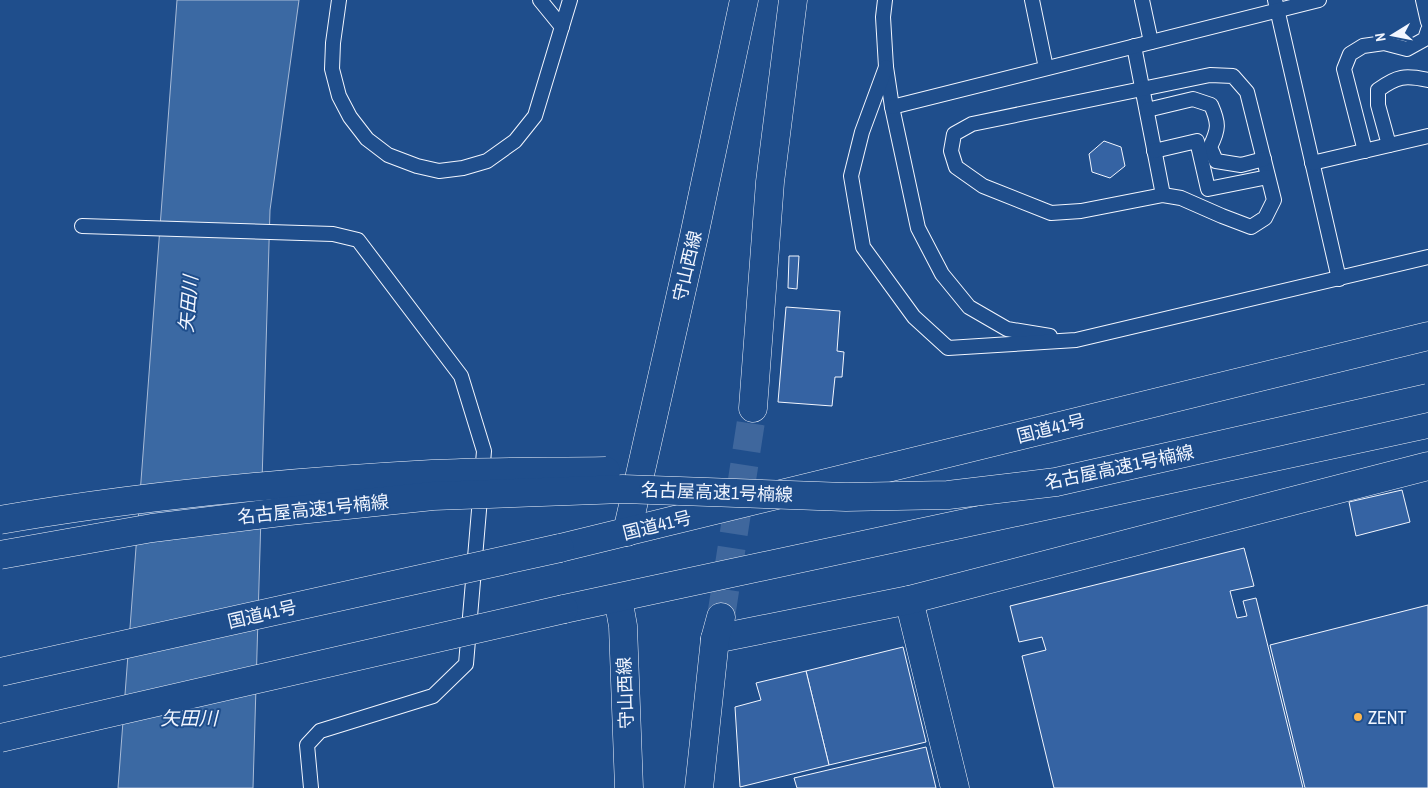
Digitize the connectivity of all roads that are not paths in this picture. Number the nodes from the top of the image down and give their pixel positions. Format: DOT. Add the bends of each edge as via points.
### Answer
graph roads {
  1 [pos="540,0"];
  2 [pos="570,0"];
  3 [pos="744,0"];
  4 [pos="793,0"];
  5 [pos="885,0"];
  6 [pos="1032,0"];
  7 [pos="1142,0"];
  8 [pos="1319,0"];
  9 [pos="1423,0"];
  10 [pos="340,1"];
  11 [pos="1276,5"];
  12 [pos="1428,22"];
  13 [pos="562,27"];
  14 [pos="1428,30"];
  15 [pos="1151,42"];
  16 [pos="1134,46"];
  17 [pos="886,67"];
  18 [pos="1046,68"];
  19 [pos="1428,80"];
  20 [pos="1142,90"];
  21 [pos="892,107"];
  22 [pos="1147,110"];
  23 [pos="1428,136"];
  24 [pos="1389,145"];
  25 [pos="1154,151"];
  26 [pos="1364,151"];
  27 [pos="1264,159"];
  28 [pos="1312,163"];
  29 [pos="1268,177"];
  30 [pos="1163,195"];
  31 [pos="82,226"];
  32 [pos="1428,257"];
  33 [pos="1339,278"];
  34 [pos="1428,336"];
  35 [pos="1076,340"];
  36 [pos="1428,382"];
  37 [pos="1428,398"];
  38 [pos="753,408"];
  39 [pos="1428,424"];
  40 [pos="1428,466"];
  41 [pos="0,520"];
  42 [pos="627,532"];
  43 [pos="0,555"];
  44 [pos="618,598"];
  45 [pos="909,600"];
  46 [pos="0,672"];
  47 [pos="0,738"];
  48 [pos="311,788"];
  49 [pos="629,788"];
  50 [pos="699,788"];
  51 [pos="955,788"];
  1 -- 13 [label="lane"];
  2 -- 13 [label="lane"];
  3 -- 42 [label="main road, 守山西線"];
  4 -- 38 [label="main road" via="770,182"];
  5 -- 17 [label="lane"];
  6 -- 18 [label="lane"];
  7 -- 15 [label="lane"];
  8 -- 11 [label="lane"];
  9 -- 12 [label="lane"];
  10 -- 13 [label="lane" via="332,69 339,96 350,117 367,139 388,155 439,171 487,161 515,141 535,116"];
  11 -- 15 [label="lane"];
  11 -- 28 [label="lane"];
  14 -- 26 [label="lane" via="1425,39 1407,49 1384,43 1363,46 1350,54 1344,69"];
  15 -- 16 [label="lane"];
  16 -- 18 [label="lane"];
  16 -- 20 [label="lane"];
  17 -- 21 [label="lane"];
  17 -- 35 [label="lane" via="862,132 851,176 863,247 914,317 948,348"];
  18 -- 21 [label="lane"];
  19 -- 24 [label="lane" via="1410,76 1393,79 1378,90 1378,105"];
  20 -- 22 [label="lane"];
  20 -- 27 [label="lane" via="1210,75 1233,76 1247,92"];
  20 -- 30 [label="lane" via="972,124 954,134 951,152 956,167 983,186 1051,213 1081,211"];
  21 -- 35 [label="lane" via="918,228 942,274 969,307 1007,329"];
  22 -- 25 [label="lane"];
  22 -- 27 [label="lane" via="1193,99 1211,105 1217,119 1216,134 1210,147 1216,161 1242,165"];
  23 -- 24 [label="lane"];
  24 -- 26 [label="lane"];
  25 -- 29 [label="lane" via="1197,141 1208,189"];
  25 -- 30 [label="lane"];
  26 -- 28 [label="lane"];
  27 -- 29 [label="lane"];
  28 -- 33 [label="lane"];
  29 -- 30 [label="lane" via="1274,200 1265,218 1251,227 1181,198"];
  31 -- 48 [label="lane" via="333,234 358,240 461,376 484,451 466,664 433,696 320,731 307,745"];
  32 -- 33 [label="lane"];
  33 -- 35 [label="lane"];
  34 -- 42 [label="main road, 国道41号"];
  36 -- 41 [label="main road, 名古屋高速1号楠線, bridge" via="1054,464 948,478 846,480 626,471 433,474 151,498"];
  37 -- 43 [label="main road, 名古屋高速1号楠線, bridge" via="1056,482 948,495 846,497 623,489 433,496 152,528"];
  39 -- 44 [label="main road"];
  40 -- 45 [label="main road"];
  42 -- 46 [label="main road, 国道41号, bridge"];
  44 -- 47 [label="main road, bridge"];
  44 -- 49 [label="main road, 守山西線" via="623,626"];
  45 -- 50 [label="main road" via="718,628"];
  45 -- 51 [label="main road"];
}
